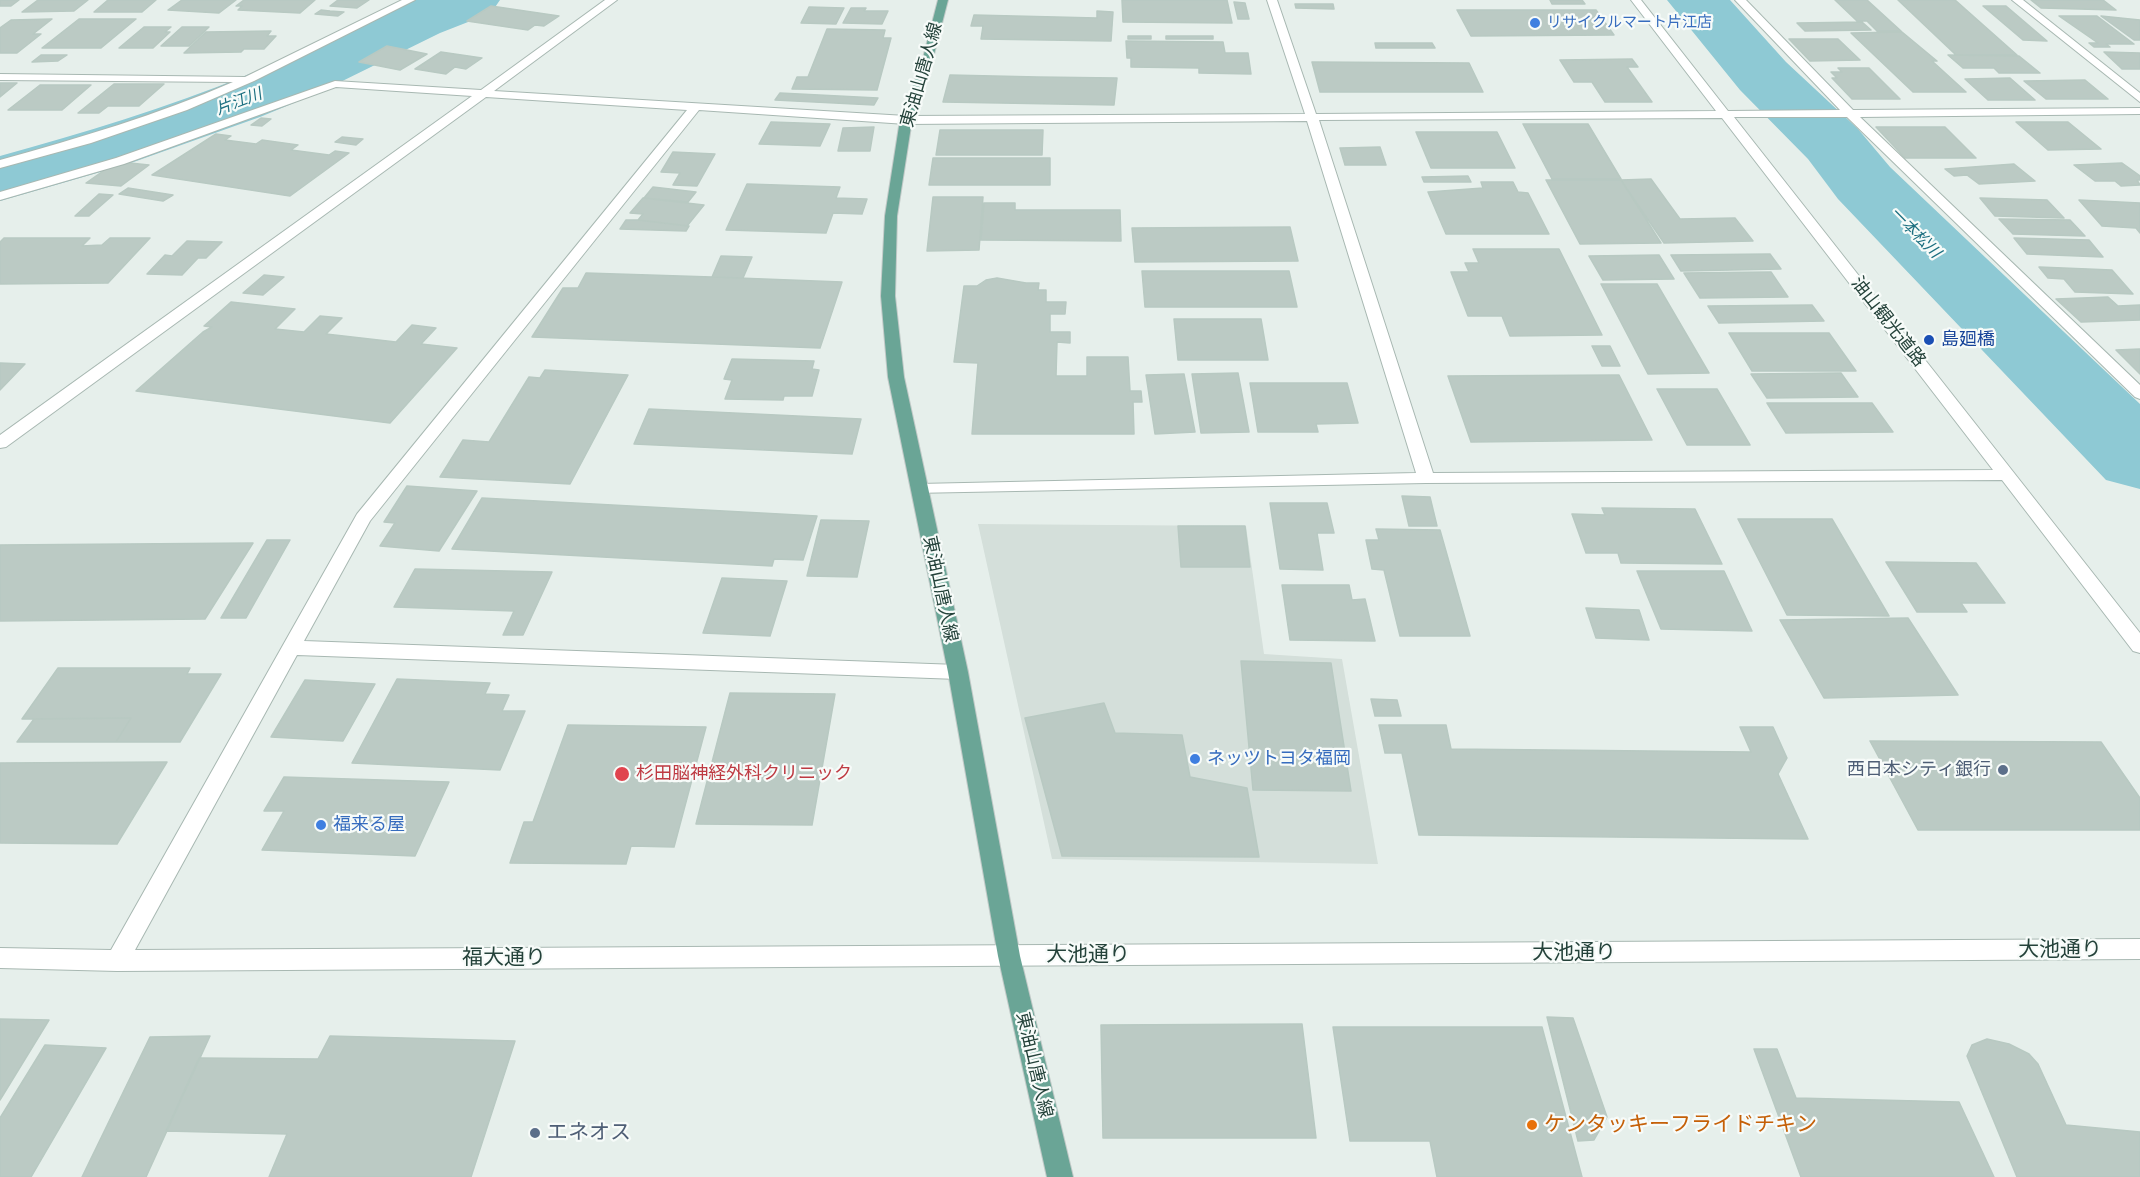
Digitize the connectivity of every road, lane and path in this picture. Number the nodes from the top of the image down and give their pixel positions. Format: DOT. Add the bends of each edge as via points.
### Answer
graph roads {
  1 [pos="410,0"];
  2 [pos="612,0"];
  3 [pos="943,0"];
  4 [pos="1272,0"];
  5 [pos="1636,0"];
  6 [pos="1740,0"];
  7 [pos="2017,0"];
  8 [pos="0,77"];
  9 [pos="250,79"];
  10 [pos="483,93"];
  11 [pos="2140,99"];
  12 [pos="696,106"];
  13 [pos="2140,111"];
  14 [pos="1724,112"];
  15 [pos="1852,115"];
  16 [pos="1312,118"];
  17 [pos="906,120"];
  18 [pos="0,164"];
  19 [pos="0,196"];
  20 [pos="2140,394"];
  21 [pos="0,443"];
  22 [pos="2008,475"];
  23 [pos="1426,478"];
  24 [pos="919,489"];
  25 [pos="2140,646"];
  26 [pos="293,648"];
  27 [pos="958,672"];
  28 [pos="2140,949"];
  29 [pos="1009,956"];
  30 [pos="0,958"];
  31 [pos="117,961"];
  32 [pos="1060,1177"];
  1 -- 9 [label="street"];
  2 -- 10 [label="street"];
  3 -- 17 [label="main road, 東油山唐人線"];
  4 -- 16 [label="street"];
  5 -- 14 [label="street, 油山観光道路"];
  6 -- 15 [label="street"];
  7 -- 11 [label="street"];
  8 -- 9 [label="street"];
  9 -- 18 [label="street" via="183,108"];
  10 -- 12 [label="street"];
  10 -- 19 [label="street" via="335,84 120,161"];
  10 -- 21 [label="street"];
  12 -- 17 [label="street"];
  12 -- 26 [label="street" via="363,518"];
  13 -- 15 [label="street"];
  14 -- 15 [label="street"];
  14 -- 16 [label="street"];
  14 -- 22 [label="street, 油山観光道路"];
  15 -- 20 [label="street"];
  16 -- 17 [label="street"];
  16 -- 23 [label="street"];
  17 -- 24 [label="main road, 東油山唐人線" via="891,216 888,296 896,377"];
  22 -- 23 [label="street"];
  22 -- 25 [label="street, 油山観光道路"];
  23 -- 24 [label="street"];
  24 -- 27 [label="main road, 東油山唐人線"];
  26 -- 27 [label="street"];
  26 -- 31 [label="street"];
  27 -- 29 [label="main road, 東油山唐人線"];
  28 -- 29 [label="street, 大池通り"];
  29 -- 31 [label="street, 福大通り"];
  29 -- 32 [label="main road, 東油山唐人線"];
  30 -- 31 [label="street, 福大通り"];
}
